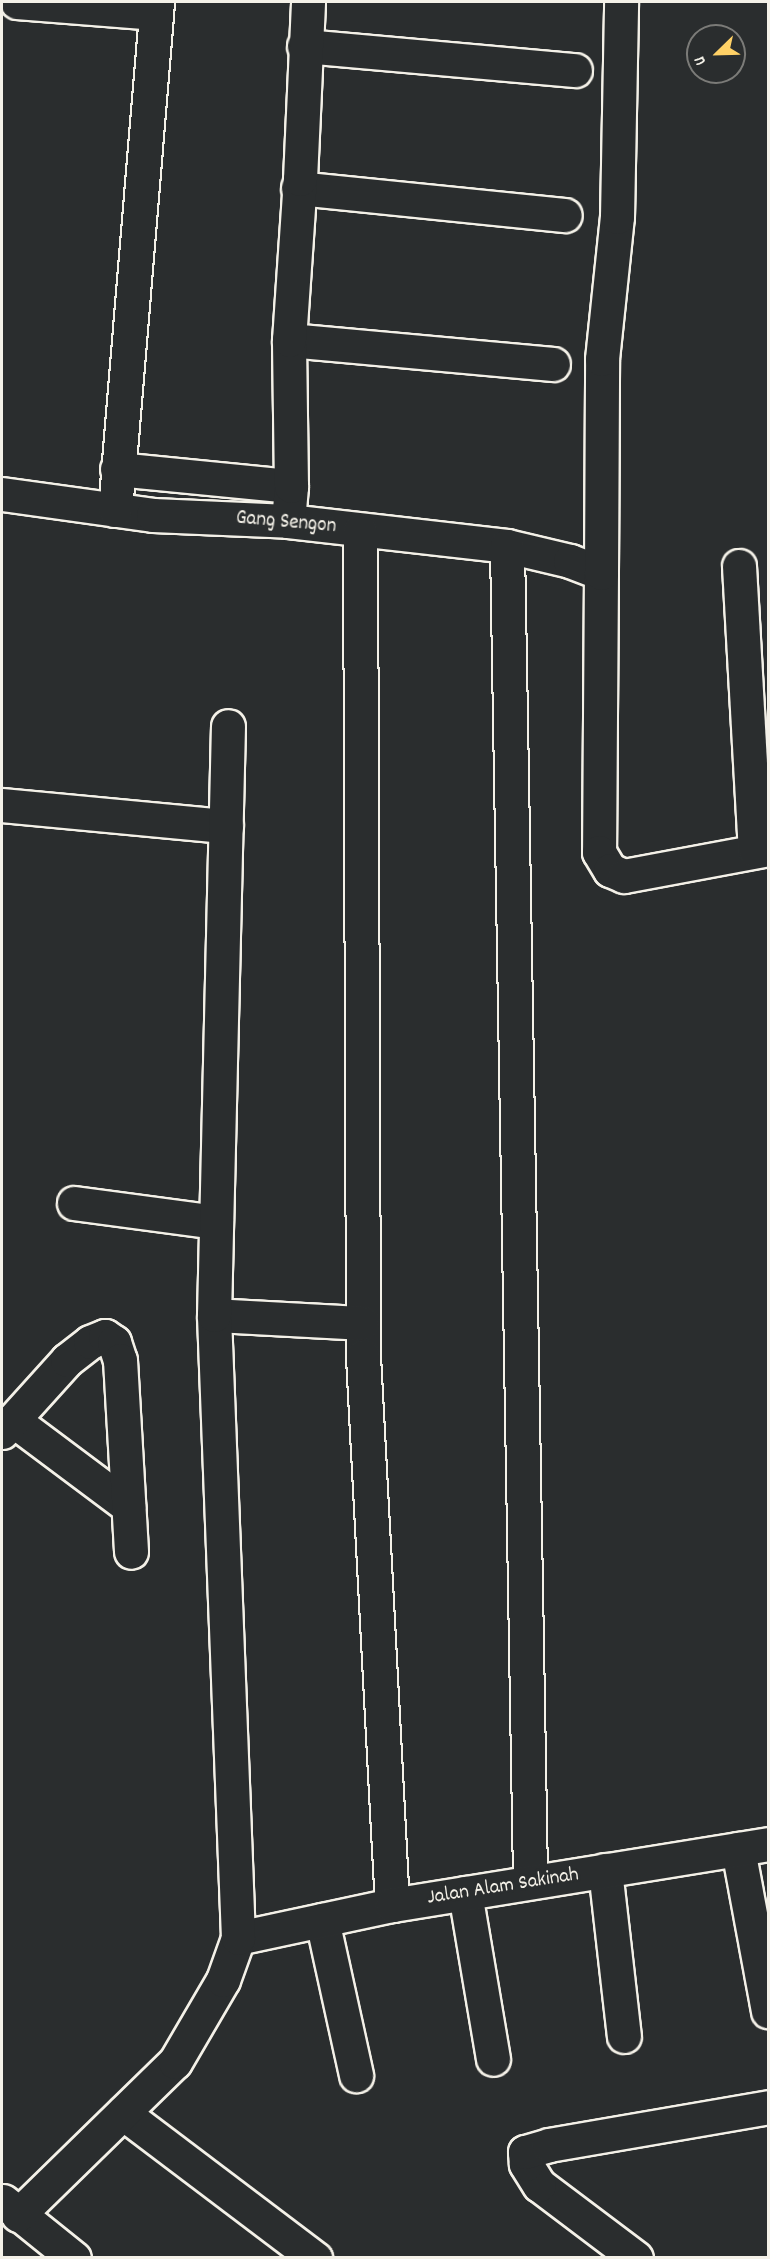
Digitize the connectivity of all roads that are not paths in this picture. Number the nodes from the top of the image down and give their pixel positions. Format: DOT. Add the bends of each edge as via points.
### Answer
graph roads {
  1 [pos="17,2"];
  2 [pos="308,2"];
  3 [pos="621,2"];
  4 [pos="156,7"];
  5 [pos="304,46"];
  6 [pos="575,70"];
  7 [pos="298,189"];
  8 [pos="565,214"];
  9 [pos="289,340"];
  10 [pos="553,364"];
  11 [pos="117,469"];
  12 [pos="291,486"];
  13 [pos="2,494"];
  14 [pos="115,510"];
  15 [pos="288,521"];
  16 [pos="360,530"];
  17 [pos="507,546"];
  18 [pos="739,566"];
  19 [pos="601,573"];
  20 [pos="228,726"];
  21 [pos="2,805"];
  22 [pos="226,826"];
  23 [pos="762,850"];
  24 [pos="74,1203"];
  25 [pos="216,1222"];
  26 [pos="214,1315"];
  27 [pos="362,1323"];
  28 [pos="7,1426"];
  29 [pos="128,1506"];
  30 [pos="131,1552"];
  31 [pos="753,1846"];
  32 [pos="605,1870"];
  33 [pos="530,1882"];
  34 [pos="465,1893"];
  35 [pos="392,1905"];
  36 [pos="322,1920"];
  37 [pos="238,1938"];
  38 [pos="768,2011"];
  39 [pos="624,2036"];
  40 [pos="494,2060"];
  41 [pos="356,2075"];
  42 [pos="768,2107"];
  43 [pos="123,2113"];
  44 [pos="10,2207"];
  45 [pos="74,2258"];
  46 [pos="315,2258"];
  47 [pos="636,2258"];
  1 -- 4 [label="street"];
  2 -- 5 [label="street"];
  3 -- 19 [label="street" via="617,217 602,359"];
  4 -- 11 [label="street"];
  5 -- 6 [label="street"];
  5 -- 7 [label="street"];
  7 -- 8 [label="street"];
  7 -- 9 [label="street"];
  9 -- 10 [label="street"];
  9 -- 12 [label="street"];
  11 -- 12 [label="street"];
  11 -- 14 [label="street"];
  12 -- 15 [label="street"];
  13 -- 14 [label="street, Gang Sengon"];
  14 -- 15 [label="street, Gang Sengon"];
  15 -- 16 [label="street, Gang Sengon"];
  16 -- 17 [label="street, Gang Sengon"];
  16 -- 27 [label="street"];
  17 -- 19 [label="street, Gang Sengon"];
  17 -- 33 [label="street"];
  18 -- 23 [label="street"];
  19 -- 23 [label="street" via="599,852 609,870 624,876"];
  20 -- 22 [label="street"];
  21 -- 22 [label="street"];
  22 -- 25 [label="street"];
  24 -- 25 [label="street"];
  25 -- 26 [label="street"];
  26 -- 27 [label="street"];
  26 -- 37 [label="street"];
  27 -- 35 [label="street"];
  28 -- 29 [label="street"];
  28 -- 29 [label="street" via="67,1360 105,1336 114,1342 120,1360"];
  29 -- 30 [label="street"];
  31 -- 32 [label="street, Jalan Alam Sakinah"];
  31 -- 38 [label="street"];
  32 -- 33 [label="street, Jalan Alam Sakinah"];
  32 -- 39 [label="street"];
  33 -- 34 [label="street, Jalan Alam Sakinah"];
  34 -- 35 [label="street, Jalan Alam Sakinah"];
  34 -- 40 [label="street"];
  35 -- 36 [label="street, Jalan Alam Sakinah"];
  36 -- 37 [label="street, Jalan Alam Sakinah"];
  36 -- 41 [label="street"];
  37 -- 43 [label="street" via="223,1980 175,2062"];
  42 -- 47 [label="street" via="525,2152 526,2164 539,2186"];
  43 -- 44 [label="street"];
  43 -- 46 [label="street"];
  44 -- 45 [label="street"];
}
